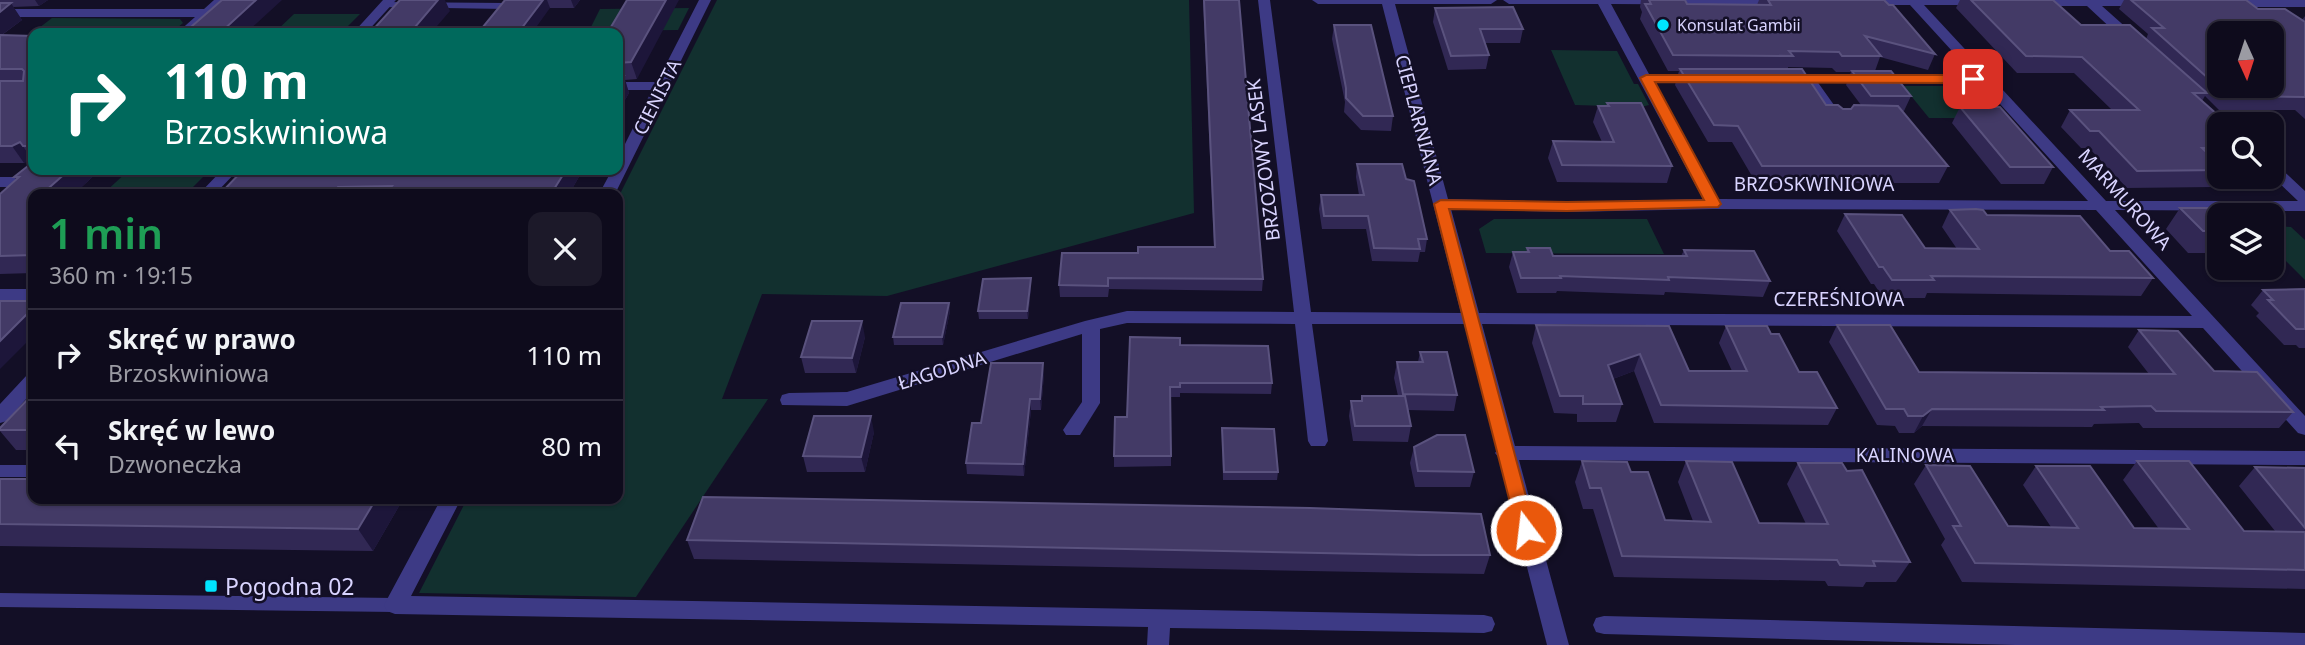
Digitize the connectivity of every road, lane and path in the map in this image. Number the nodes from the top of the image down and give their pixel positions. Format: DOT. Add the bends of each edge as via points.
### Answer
graph roads {
  1 [pos="222,0"];
  2 [pos="705,0"];
  3 [pos="1264,0"];
  4 [pos="1318,0"];
  5 [pos="1491,0"];
  6 [pos="1510,0"];
  7 [pos="1602,1"];
  8 [pos="1789,1"];
  9 [pos="1856,1"];
  10 [pos="1914,1"];
  11 [pos="2072,1"];
  12 [pos="388,2"];
  13 [pos="1388,2"];
  14 [pos="1997,2"];
  15 [pos="2022,2"];
  16 [pos="2090,2"];
  17 [pos="2162,2"];
  18 [pos="2256,2"];
  19 [pos="2214,3"];
  20 [pos="2305,3"];
  21 [pos="506,6"];
  22 [pos="0,13"];
  23 [pos="206,13"];
  24 [pos="2284,19"];
  25 [pos="190,28"];
  26 [pos="364,28"];
  27 [pos="2141,48"];
  28 [pos="1646,78"];
  29 [pos="1715,79"];
  30 [pos="1769,79"];
  31 [pos="1810,79"];
  32 [pos="1986,79"];
  33 [pos="623,86"];
  34 [pos="663,86"];
  35 [pos="1840,121"];
  36 [pos="623,163"];
  37 [pos="225,175"];
  38 [pos="14,179"];
  39 [pos="2284,179"];
  40 [pos="212,189"];
  41 [pos="0,195"];
  42 [pos="2305,199"];
  43 [pos="1441,204"];
  44 [pos="1713,204"];
  45 [pos="2104,206"];
  46 [pos="2305,206"];
  47 [pos="0,295"];
  48 [pos="28,295"];
  49 [pos="1301,316"];
  50 [pos="1471,318"];
  51 [pos="2208,322"];
  52 [pos="1091,325"];
  53 [pos="28,385"];
  54 [pos="789,400"];
  55 [pos="0,416"];
  56 [pos="2305,428"];
  57 [pos="1073,430"];
  58 [pos="1318,441"];
  59 [pos="1505,453"];
  60 [pos="2305,458"];
  61 [pos="0,471"];
  62 [pos="28,471"];
  63 [pos="448,504"];
  64 [pos="0,600"];
  65 [pos="395,605"];
  66 [pos="1159,617"];
  67 [pos="1484,624"];
  68 [pos="1604,625"];
  69 [pos="2023,640"];
  70 [pos="2305,643"];
  71 [pos="1158,645"];
  72 [pos="1558,645"];
  1 -- 23 [label="street"];
  2 -- 34 [label="street, CIENISTA"];
  3 -- 49 [label="street, BRZOZOWY LASEK"];
  4 -- 13 [label="street"];
  5 -- 13 [label="street"];
  6 -- 7 [label="street"];
  7 -- 8 [label="street"];
  7 -- 28 [label="street"];
  9 -- 10 [label="street"];
  10 -- 14 [label="street"];
  10 -- 32 [label="street, MARMUROWA"];
  11 -- 15 [label="street"];
  11 -- 16 [label="street"];
  12 -- 21 [label="lane"];
  12 -- 26 [label="street"];
  13 -- 43 [label="street, CIEPLARNIANA"];
  16 -- 17 [label="street"];
  16 -- 27 [label="street"];
  18 -- 19 [label="street"];
  18 -- 20 [label="street"];
  18 -- 24 [label="street"];
  22 -- 23 [label="street"];
  23 -- 25 [label="street"];
  28 -- 29 [label="street"];
  28 -- 44 [label="street"];
  30 -- 31 [label="street"];
  31 -- 32 [label="street"];
  31 -- 35 [label="lane"];
  32 -- 45 [label="street, MARMUROWA"];
  33 -- 34 [label="street"];
  34 -- 36 [label="street, CIENISTA"];
  37 -- 40 [label="street"];
  38 -- 41 [label="street"];
  39 -- 42 [label="street"];
  43 -- 44 [label="street, BRZOSKWINIOWA"];
  43 -- 50 [label="street, CIEPLARNIANA"];
  44 -- 45 [label="street, BRZOSKWINIOWA"];
  45 -- 46 [label="street, BRZOSKWINIOWA"];
  45 -- 51 [label="street, MARMUROWA"];
  47 -- 48 [label="street"];
  49 -- 50 [label="street, ŁAGODNA"];
  49 -- 52 [label="street, ŁAGODNA" via="1127,317"];
  49 -- 58 [label="street"];
  50 -- 51 [label="street, CZEREŚNIOWA"];
  50 -- 59 [label="street, CIEPLARNIANA"];
  51 -- 56 [label="street, MARMUROWA"];
  52 -- 54 [label="street, ŁAGODNA" via="847,399"];
  52 -- 57 [label="street" via="1091,403"];
  53 -- 55 [label="street"];
  59 -- 60 [label="street, KALINOWA"];
  59 -- 72 [label="street, CIEPLARNIANA"];
  61 -- 62 [label="lane"];
  63 -- 65 [label="street"];
  64 -- 65 [label="lane"];
  65 -- 66 [label="street"];
  66 -- 67 [label="street"];
  66 -- 71 [label="street"];
  68 -- 69 [label="street"];
  69 -- 70 [label="street"];
}
